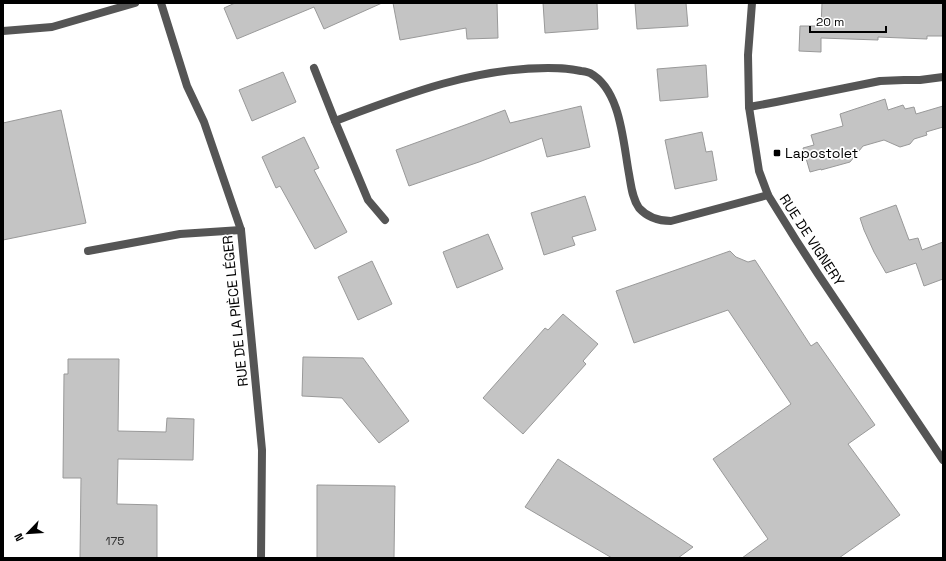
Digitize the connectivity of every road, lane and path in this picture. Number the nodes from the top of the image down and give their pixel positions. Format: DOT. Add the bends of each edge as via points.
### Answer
graph roads {
  1 [pos="135,3"];
  2 [pos="161,3"];
  3 [pos="752,3"];
  4 [pos="3,31"];
  5 [pos="314,68"];
  6 [pos="943,77"];
  7 [pos="748,107"];
  8 [pos="335,121"];
  9 [pos="768,195"];
  10 [pos="385,220"];
  11 [pos="241,230"];
  12 [pos="88,251"];
  13 [pos="943,460"];
  14 [pos="261,558"];
  1 -- 4 [label="street" via="52,27"];
  2 -- 11 [label="street, RUE DE LA PIÈCE LÉGER" via="187,86 204,122"];
  3 -- 7 [label="street, RUE DE VIGNERY"];
  5 -- 8 [label="street"];
  6 -- 7 [label="street" via="880,81"];
  7 -- 9 [label="street, RUE DE VIGNERY" via="759,171"];
  8 -- 9 [label="street" via="447,82 508,70 567,68 589,73 603,83 612,97 620,118 632,193 639,208 649,217 671,221"];
  8 -- 10 [label="street" via="368,200"];
  9 -- 13 [label="street, RUE DE VIGNERY"];
  11 -- 12 [label="street" via="180,234"];
  11 -- 14 [label="street, RUE DE LA PIÈCE LÉGER" via="262,450"];
}
